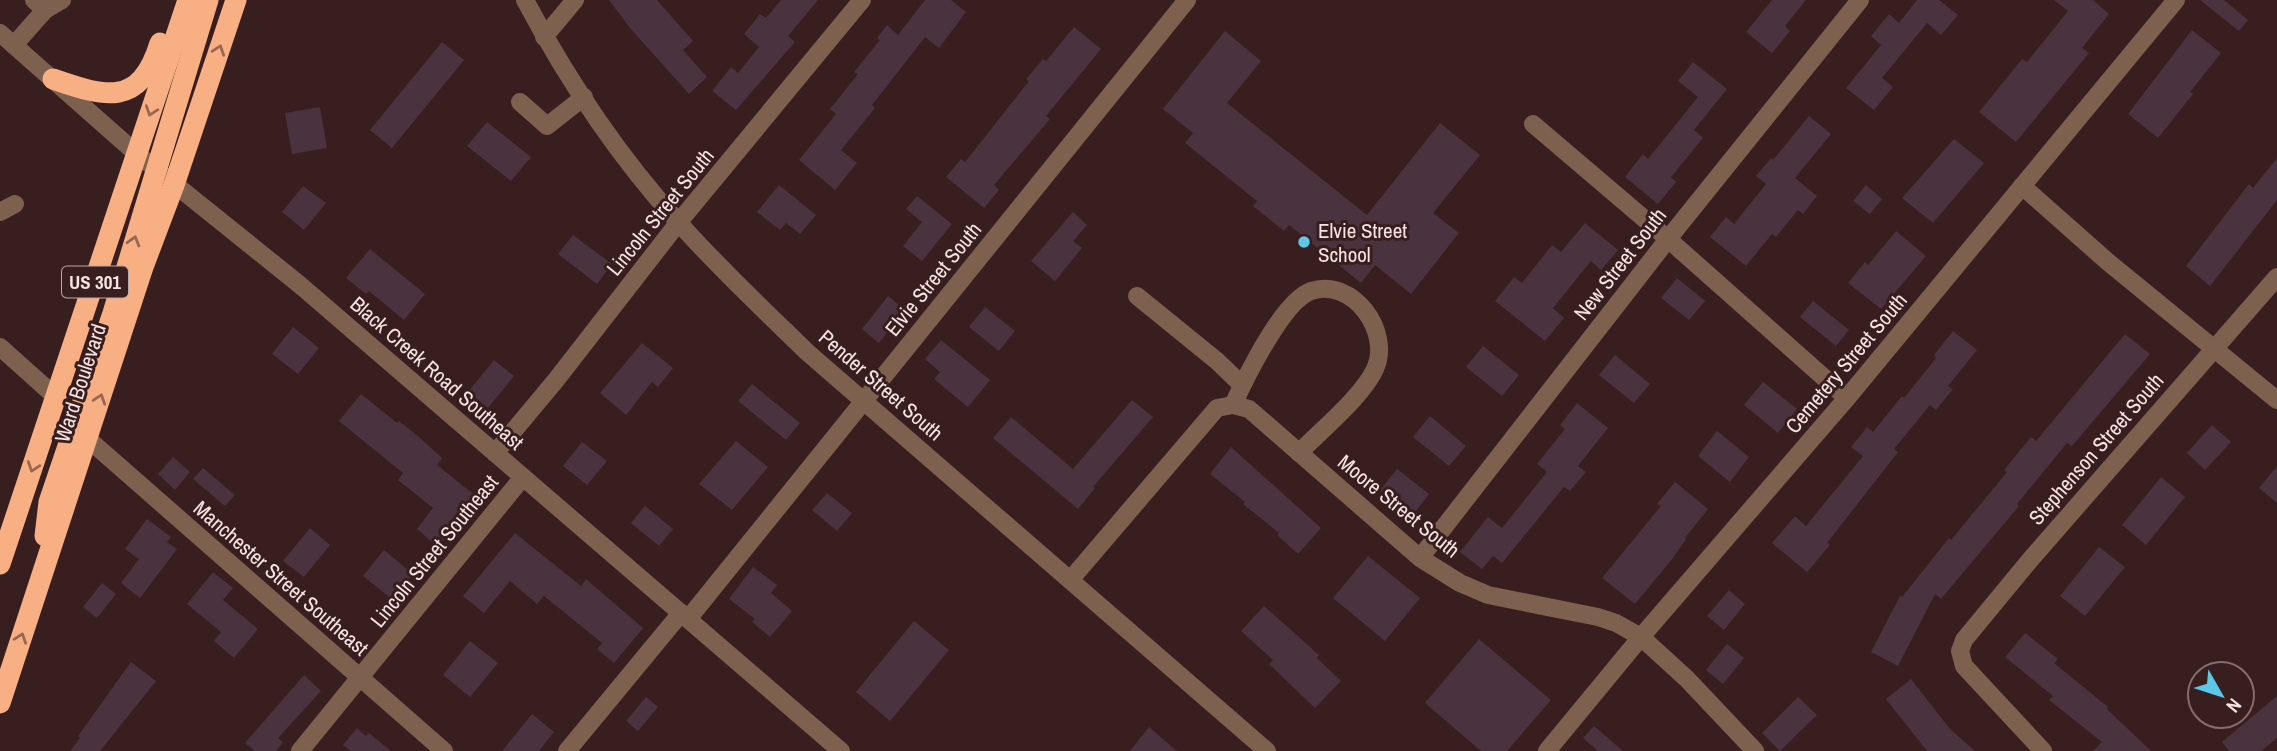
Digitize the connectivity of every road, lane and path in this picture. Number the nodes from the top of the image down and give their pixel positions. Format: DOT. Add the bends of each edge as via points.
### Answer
graph roads {
  1 [pos="62,0"];
  2 [pos="236,0"];
  3 [pos="525,0"];
  4 [pos="575,0"];
  5 [pos="862,0"];
  6 [pos="1187,0"];
  7 [pos="1860,0"];
  8 [pos="2176,0"];
  9 [pos="195,1"];
  10 [pos="40,5"];
  11 [pos="0,33"];
  12 [pos="544,37"];
  13 [pos="14,45"];
  14 [pos="53,79"];
  15 [pos="584,97"];
  16 [pos="520,102"];
  17 [pos="1533,124"];
  18 [pos="136,154"];
  19 [pos="157,171"];
  20 [pos="174,185"];
  21 [pos="2022,186"];
  22 [pos="678,223"];
  23 [pos="1668,239"];
  24 [pos="2277,277"];
  25 [pos="1137,296"];
  26 [pos="0,347"];
  27 [pos="2214,349"];
  28 [pos="1242,385"];
  29 [pos="57,398"];
  30 [pos="1847,398"];
  31 [pos="864,400"];
  32 [pos="2277,400"];
  33 [pos="1233,405"];
  34 [pos="88,439"];
  35 [pos="495,453"];
  36 [pos="1299,453"];
  37 [pos="523,477"];
  38 [pos="1420,558"];
  39 [pos="0,564"];
  40 [pos="1071,579"];
  41 [pos="37,589"];
  42 [pos="684,616"];
  43 [pos="1641,637"];
  44 [pos="360,678"];
  45 [pos="0,704"];
  46 [pos="300,751"];
  47 [pos="444,751"];
  48 [pos="567,751"];
  49 [pos="841,751"];
  50 [pos="1267,751"];
  51 [pos="1547,751"];
  52 [pos="1755,751"];
  53 [pos="2043,751"];
  1 -- 10 [label="street"];
  20 -- 2 [label="highway, Ward Boulevard / US 301, one-way"];
  3 -- 12 [label="street, Pender Street South"];
  4 -- 12 [label="street"];
  5 -- 22 [label="street, Lincoln Street South"];
  6 -- 31 [label="street, Elvie Street South"];
  7 -- 23 [label="street, New Street South"];
  8 -- 21 [label="street, Cemetery Street South"];
  9 -- 14 [label="highway" via="166,23 153,65 131,88 100,93"];
  9 -- 18 [label="highway, Ward Boulevard / US 301, one-way"];
  9 -- 19 [label="highway"];
  10 -- 13 [label="street"];
  11 -- 13 [label="street, Black Creek Road Southeast"];
  12 -- 15 [label="street, Pender Street South"];
  13 -- 14 [label="street, Black Creek Road Southeast"];
  14 -- 18 [label="street, Black Creek Road Southeast"];
  15 -- 16 [label="street" via="547,125"];
  15 -- 22 [label="street, Pender Street South"];
  17 -- 23 [label="street"];
  18 -- 19 [label="street, Black Creek Road Southeast"];
  18 -- 29 [label="highway, Ward Boulevard / US 301"];
  19 -- 20 [label="street, Black Creek Road Southeast"];
  41 -- 19 [label="highway, one-way" via="50,502"];
  34 -- 20 [label="highway, Ward Boulevard / US 301, one-way"];
  20 -- 35 [label="street, Black Creek Road Southeast" via="300,285"];
  21 -- 27 [label="street"];
  21 -- 30 [label="street, Cemetery Street South"];
  22 -- 31 [label="street, Pender Street South" via="766,312"];
  22 -- 35 [label="street, Lincoln Street South"];
  23 -- 30 [label="street"];
  23 -- 38 [label="street, New Street South"];
  24 -- 27 [label="street, Stephenson Street South"];
  25 -- 28 [label="street"];
  26 -- 29 [label="street"];
  27 -- 32 [label="street"];
  27 -- 53 [label="street, Stephenson Street South" via="1964,640 1960,651 1964,666"];
  28 -- 33 [label="street"];
  28 -- 36 [label="street" via="1293,303 1310,292 1326,289 1342,294 1370,315 1380,356 1374,371"];
  29 -- 39 [label="highway, Ward Boulevard / US 301, one-way"];
  30 -- 43 [label="street, Cemetery Street South"];
  31 -- 40 [label="street, Pender Street South"];
  31 -- 42 [label="street, Elvie Street South"];
  33 -- 36 [label="street, Moore Street South" via="1249,409"];
  33 -- 40 [label="street" via="1217,408"];
  34 -- 41 [label="highway, Ward Boulevard / US 301"];
  34 -- 44 [label="street, Manchester Street Southeast"];
  35 -- 37 [label="street, Black Creek Road Southeast"];
  36 -- 38 [label="street, Moore Street South"];
  37 -- 42 [label="street, Black Creek Road Southeast"];
  37 -- 44 [label="street, Lincoln Street Southeast"];
  38 -- 43 [label="street, Moore Street South" via="1488,595 1598,617"];
  40 -- 50 [label="street, Pender Street South"];
  45 -- 41 [label="highway, Ward Boulevard / US 301, one-way"];
  42 -- 48 [label="street, Elvie Street South"];
  42 -- 49 [label="street, Black Creek Road Southeast"];
  43 -- 51 [label="street, Cemetery Street South"];
  43 -- 52 [label="street, Moore Street South"];
  44 -- 46 [label="street, Lincoln Street Southeast"];
  44 -- 47 [label="street, Manchester Street Southeast"];
}
